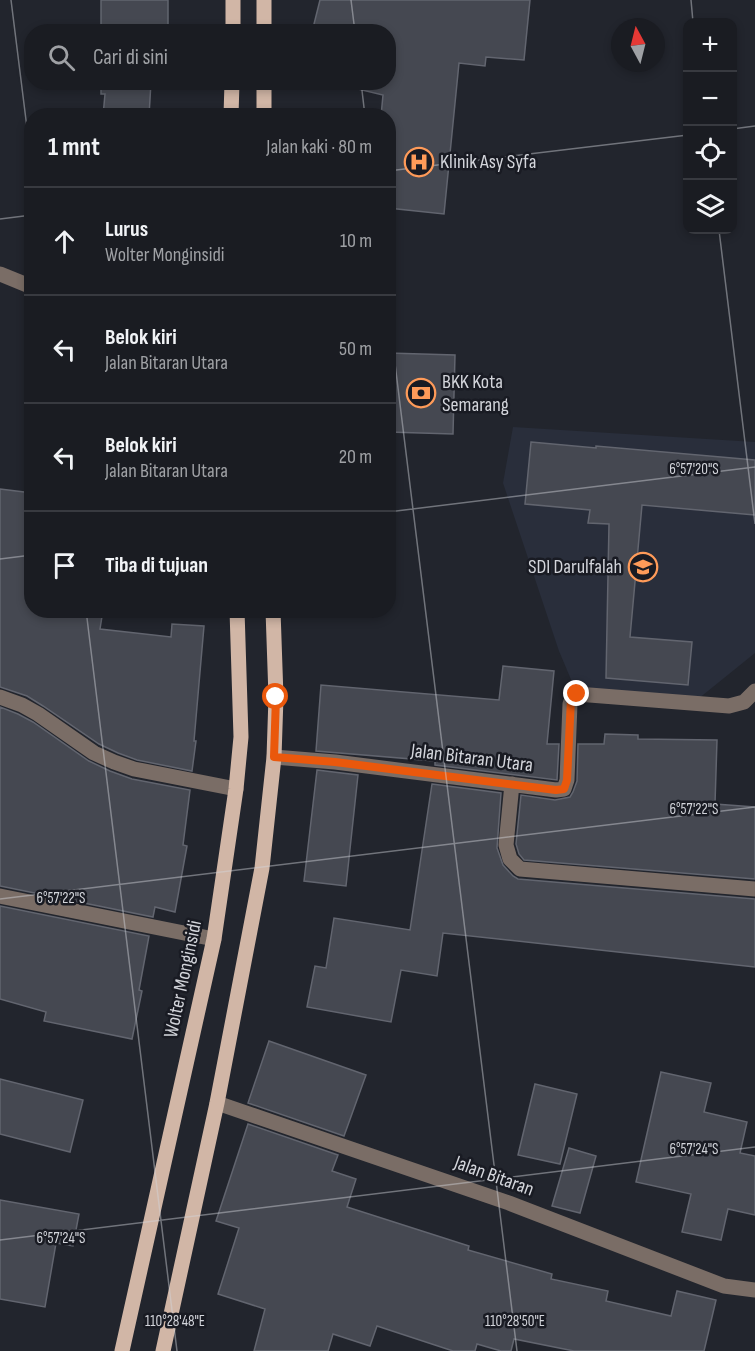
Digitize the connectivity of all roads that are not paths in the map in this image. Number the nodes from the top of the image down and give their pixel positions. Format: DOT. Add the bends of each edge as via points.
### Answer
graph roads {
  1 [pos="233,0"];
  2 [pos="264,0"];
  3 [pos="233,24"];
  4 [pos="264,24"];
  5 [pos="232,90"];
  6 [pos="264,90"];
  7 [pos="231,108"];
  8 [pos="264,108"];
  9 [pos="0,274"];
  10 [pos="24,284"];
  11 [pos="237,618"];
  12 [pos="273,618"];
  13 [pos="755,691"];
  14 [pos="0,698"];
  15 [pos="274,757"];
  16 [pos="512,784"];
  17 [pos="236,789"];
  18 [pos="755,889"];
  19 [pos="0,896"];
  20 [pos="214,939"];
  21 [pos="217,1103"];
  22 [pos="755,1290"];
  23 [pos="122,1351"];
  24 [pos="163,1351"];
  1 -- 3 [label="main road"];
  2 -- 4 [label="main road"];
  5 -- 7 [label="main road"];
  6 -- 8 [label="main road"];
  9 -- 10 [label="street"];
  11 -- 17 [label="main road, Wolter Monginsidi" via="242,737"];
  12 -- 15 [label="main road"];
  13 -- 16 [label="street, Jalan Bitaran Utara" via="744,702 729,706 577,694 571,699 564,789"];
  14 -- 17 [label="street" via="22,705 114,762"];
  15 -- 16 [label="street, Jalan Bitaran Utara"];
  15 -- 21 [label="main road" via="262,868"];
  16 -- 18 [label="street" via="506,845 510,859 520,869"];
  17 -- 20 [label="main road, Wolter Monginsidi"];
  19 -- 20 [label="street"];
  20 -- 23 [label="main road, Wolter Monginsidi"];
  21 -- 22 [label="street, Jalan Bitaran" via="508,1203 724,1286"];
  21 -- 24 [label="main road"];
}
